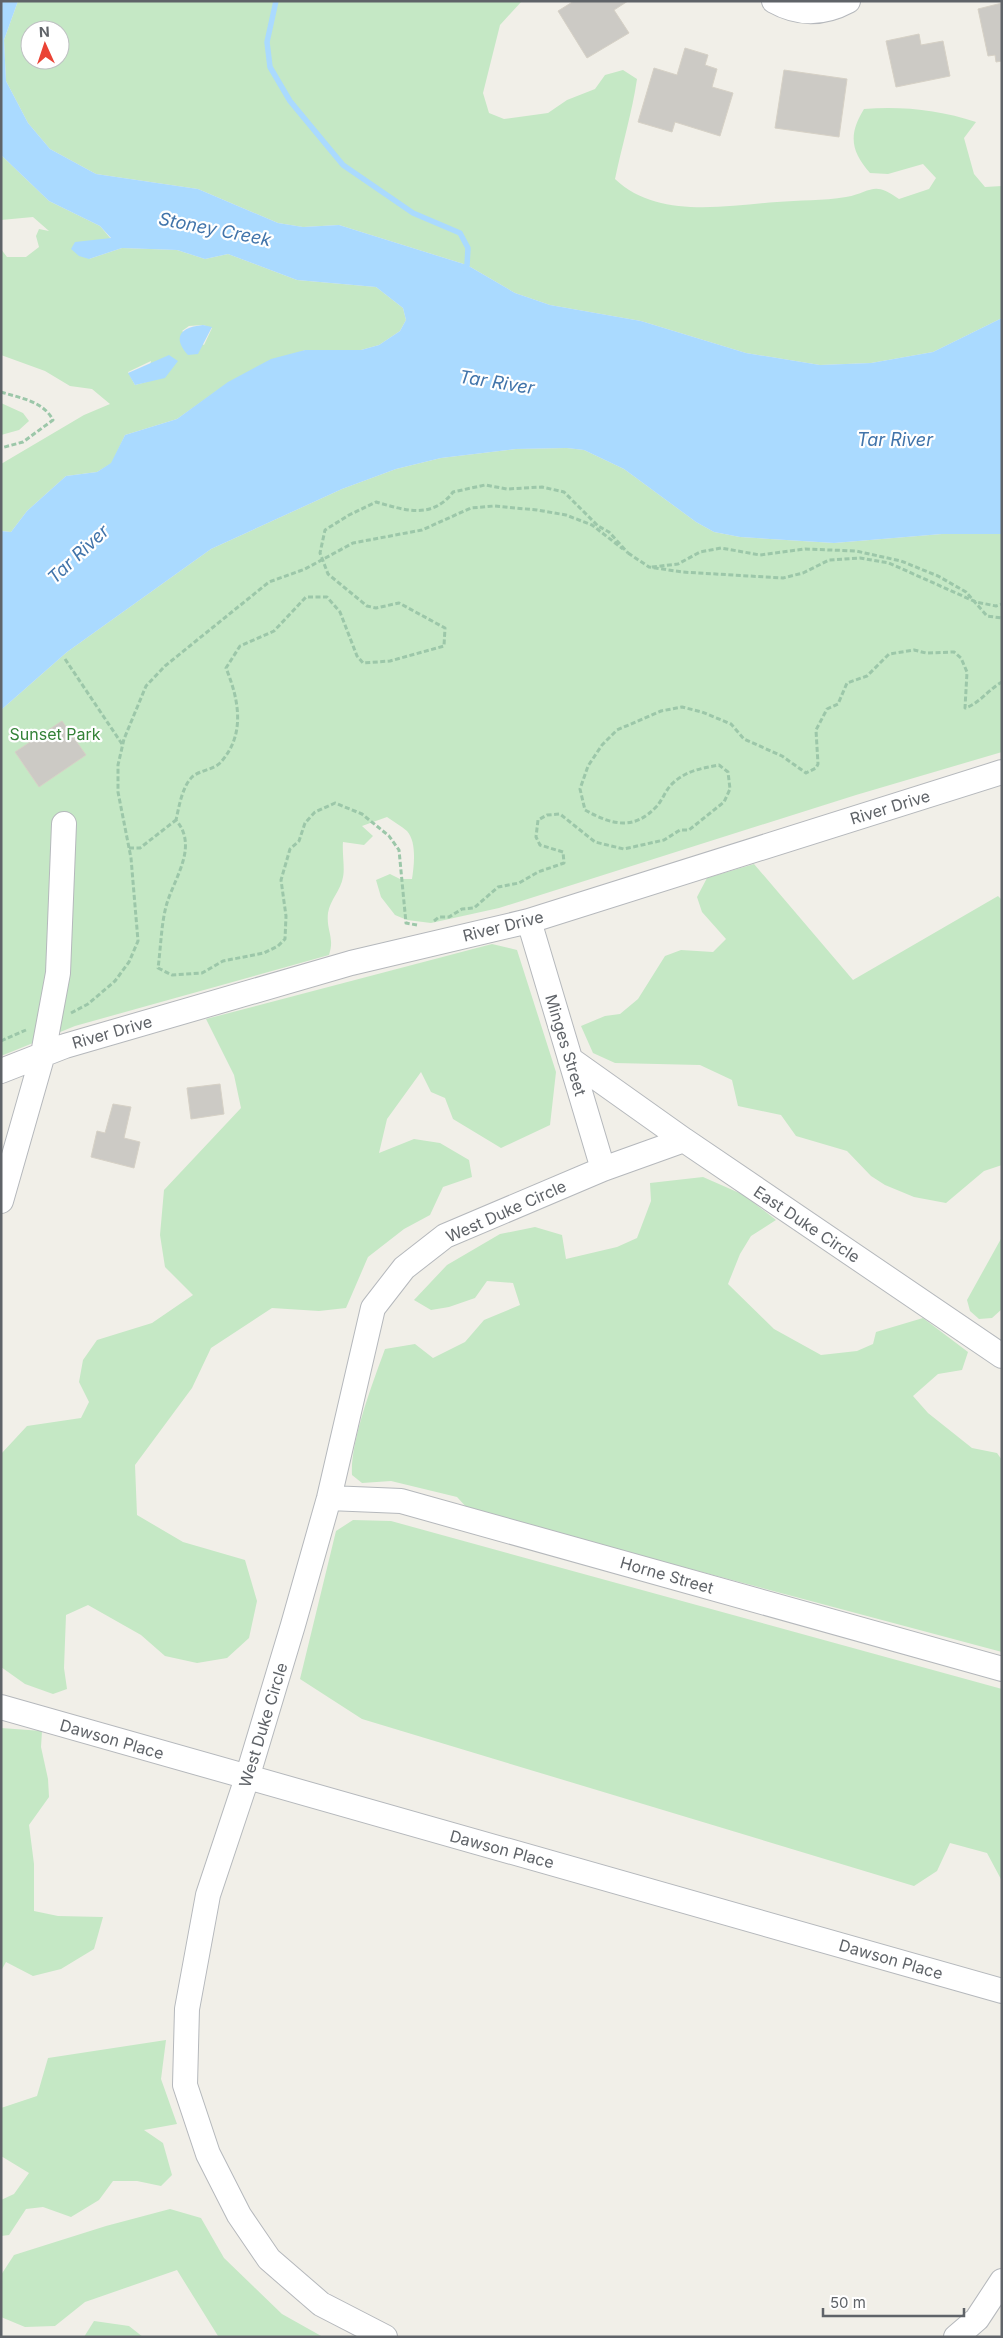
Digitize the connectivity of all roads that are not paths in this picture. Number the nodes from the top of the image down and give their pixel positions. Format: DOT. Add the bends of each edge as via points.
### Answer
graph roads {
  1 [pos="774,1"];
  2 [pos="848,1"];
  3 [pos="1002,772"];
  4 [pos="64,824"];
  5 [pos="529,921"];
  6 [pos="43,1054"];
  7 [pos="570,1058"];
  8 [pos="1,1071"];
  9 [pos="684,1140"];
  10 [pos="603,1169"];
  11 [pos="1,1200"];
  12 [pos="1002,1356"];
  13 [pos="329,1498"];
  14 [pos="1002,1669"];
  15 [pos="1,1707"];
  16 [pos="247,1778"];
  17 [pos="1002,1990"];
  18 [pos="1002,2281"];
  19 [pos="386,2337"];
  20 [pos="956,2337"];
  1 -- 2 [label="street" via="804,13 822,11"];
  3 -- 5 [label="street, River Drive"];
  4 -- 6 [label="street" via="58,973"];
  5 -- 6 [label="street, River Drive" via="351,963"];
  5 -- 7 [label="street, Minges Street"];
  6 -- 8 [label="street, River Drive"];
  6 -- 11 [label="street"];
  7 -- 9 [label="street, East Duke Circle"];
  7 -- 10 [label="street, Minges Street"];
  9 -- 10 [label="street"];
  9 -- 12 [label="street, East Duke Circle"];
  10 -- 13 [label="street, West Duke Circle" via="445,1236 404,1268 373,1308"];
  13 -- 14 [label="street, Horne Street" via="401,1501"];
  13 -- 16 [label="street, West Duke Circle"];
  15 -- 16 [label="street, Dawson Place"];
  16 -- 17 [label="street, Dawson Place"];
  16 -- 19 [label="street, West Duke Circle" via="208,1895 187,2009 184,2085 208,2154 239,2215 269,2259 321,2304"];
  18 -- 20 [label="street" via="977,2319"];
}
